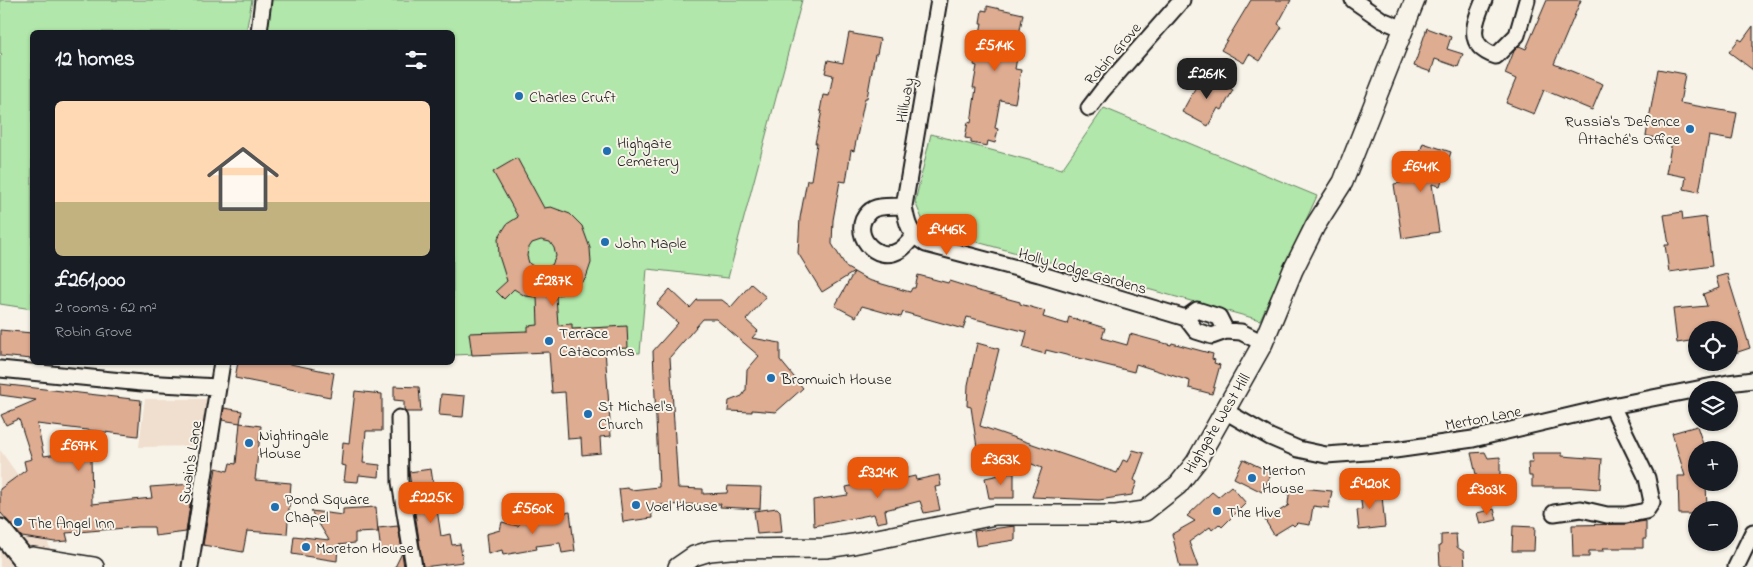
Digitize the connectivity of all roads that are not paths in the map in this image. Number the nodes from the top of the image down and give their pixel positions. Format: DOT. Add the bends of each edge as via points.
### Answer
graph roads {
  1 [pos="263,0"];
  2 [pos="939,0"];
  3 [pos="1182,0"];
  4 [pos="1354,0"];
  5 [pos="1416,0"];
  6 [pos="1484,0"];
  7 [pos="1527,0"];
  8 [pos="1404,29"];
  9 [pos="259,30"];
  10 [pos="1089,108"];
  11 [pos="904,206"];
  12 [pos="914,236"];
  13 [pos="1263,343"];
  14 [pos="222,365"];
  15 [pos="0,369"];
  16 [pos="1753,380"];
  17 [pos="218,387"];
  18 [pos="1612,406"];
  19 [pos="1225,411"];
  20 [pos="398,418"];
  21 [pos="1554,513"];
  22 [pos="0,530"];
  23 [pos="1753,532"];
  24 [pos="27,564"];
  25 [pos="85,566"];
  26 [pos="190,567"];
  27 [pos="414,567"];
  28 [pos="678,567"];
  29 [pos="1736,567"];
  1 -- 9 [label="street"];
  2 -- 11 [label="street, Hillway"];
  3 -- 10 [label="street, Robin Grove"];
  4 -- 8 [label="street" via="1382,20"];
  5 -- 8 [label="street, Highgate West Hill"];
  6 -- 7 [label="street" via="1474,35 1478,45 1496,56 1517,35"];
  8 -- 13 [label="street, Highgate West Hill" via="1343,182 1315,226 1293,270"];
  11 -- 12 [label="street"];
  11 -- 12 [label="street" via="878,207 869,211 862,235 869,246 883,253 897,252"];
  12 -- 13 [label="street, Holly Lodge Gardens" via="926,244 1186,318 1196,332 1212,336 1226,331 1241,332"];
  13 -- 19 [label="street, Highgate West Hill"];
  14 -- 17 [label="street, Swain's Lane"];
  15 -- 17 [label="street"];
  16 -- 18 [label="street, Merton Lane"];
  17 -- 26 [label="street, Swain's Lane"];
  18 -- 19 [label="street, Merton Lane" via="1473,440 1326,455 1298,449 1270,437"];
  18 -- 21 [label="street" via="1647,478 1652,502 1646,511 1626,515 1607,516 1581,508"];
  19 -- 28 [label="street, Highgate West Hill" via="1196,462 1178,485 1145,511 1116,515 995,515 826,548 710,551 694,556"];
  20 -- 27 [label="street" via="400,482"];
  22 -- 24 [label="main road"];
  23 -- 29 [label="street"];
  24 -- 25 [label="street" via="33,556"];
}
